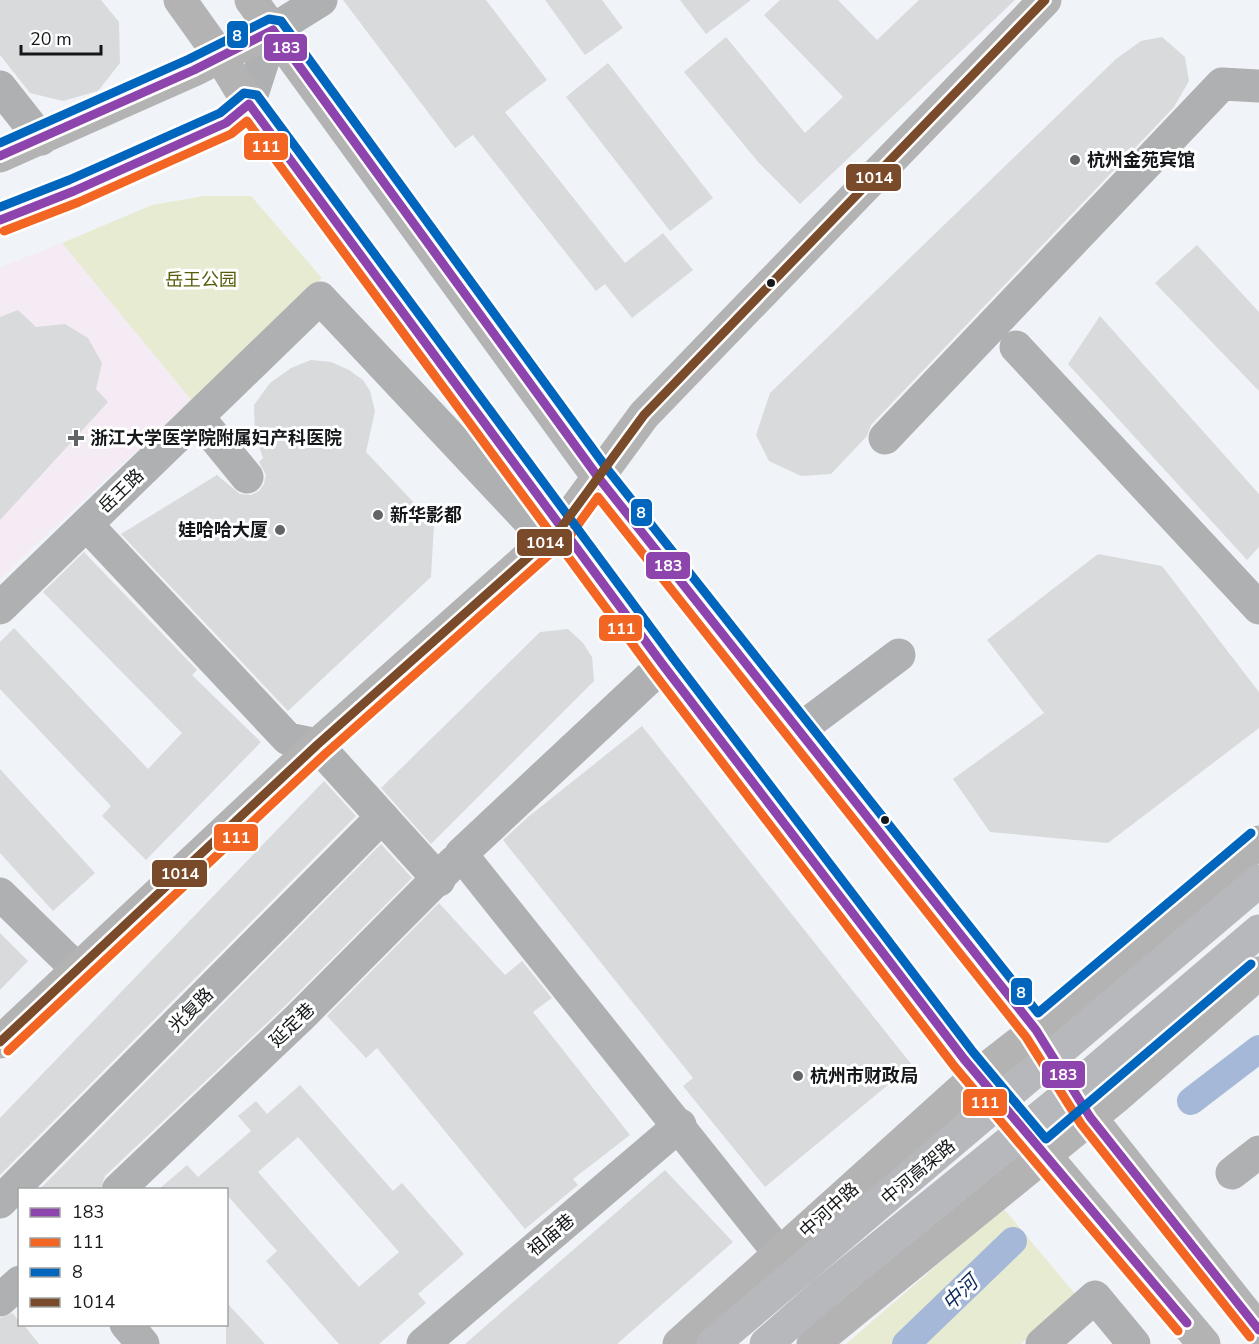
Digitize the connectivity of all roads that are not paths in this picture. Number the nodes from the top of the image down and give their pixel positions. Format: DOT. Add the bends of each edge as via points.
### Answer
graph roads {
  1 [pos="180,0"];
  2 [pos="251,0"];
  3 [pos="321,0"];
  4 [pos="1045,0"];
  5 [pos="273,30"];
  6 [pos="220,56"];
  7 [pos="1259,86"];
  8 [pos="0,87"];
  9 [pos="249,104"];
  10 [pos="41,139"];
  11 [pos="0,156"];
  12 [pos="0,220"];
  13 [pos="1016,347"];
  14 [pos="198,417"];
  15 [pos="885,438"];
  16 [pos="247,477"];
  17 [pos="598,477"];
  18 [pos="87,525"];
  19 [pos="561,528"];
  20 [pos="1257,602"];
  21 [pos="0,608"];
  22 [pos="899,655"];
  23 [pos="663,665"];
  24 [pos="799,730"];
  25 [pos="317,745"];
  26 [pos="382,817"];
  27 [pos="1259,842"];
  28 [pos="461,854"];
  29 [pos="439,880"];
  30 [pos="1259,881"];
  31 [pos="0,894"];
  32 [pos="1259,931"];
  33 [pos="77,969"];
  34 [pos="1259,973"];
  35 [pos="1036,1030"];
  36 [pos="0,1042"];
  37 [pos="978,1074"];
  38 [pos="1090,1118"];
  39 [pos="680,1125"];
  40 [pos="1051,1151"];
  41 [pos="1259,1152"];
  42 [pos="1232,1173"];
  43 [pos="120,1188"];
  44 [pos="0,1202"];
  45 [pos="780,1254"];
  46 [pos="18,1284"];
  47 [pos="0,1300"];
  48 [pos="128,1326"];
  49 [pos="1259,1330"];
  50 [pos="143,1344"];
  51 [pos="423,1344"];
  52 [pos="679,1344"];
  53 [pos="713,1344"];
  54 [pos="766,1344"];
  55 [pos="813,1344"];
  56 [pos="1042,1344"];
  57 [pos="1134,1344"];
  58 [pos="1204,1344"];
  59 [pos="1222,1344"];
  1 -- 6 [label="main road"];
  2 -- 5 [label="main road"];
  3 -- 5 [label="street"];
  4 -- 17 [label="main road" via="652,407"];
  5 -- 6 [label="main road"];
  5 -- 9 [label="street"];
  5 -- 17 [label="main road"];
  6 -- 9 [label="main road"];
  6 -- 10 [label="main road"];
  7 -- 15 [label="street" via="1222,84"];
  8 -- 10 [label="street"];
  9 -- 12 [label="street" via="226,123"];
  9 -- 19 [label="main road"];
  10 -- 11 [label="main road"];
  13 -- 20 [label="street"];
  14 -- 16 [label="street"];
  14 -- 18 [label="street, 岳王路"];
  14 -- 19 [label="street, 岳王路" via="320,298 534,526"];
  17 -- 19 [label="main road"];
  17 -- 24 [label="main road"];
  18 -- 21 [label="street, 岳王路"];
  18 -- 25 [label="street" via="288,739"];
  19 -- 23 [label="main road"];
  19 -- 25 [label="main road"];
  22 -- 24 [label="street"];
  23 -- 28 [label="street, 延定巷"];
  23 -- 37 [label="main road"];
  24 -- 35 [label="main road"];
  25 -- 26 [label="street"];
  25 -- 33 [label="main road"];
  26 -- 29 [label="street"];
  26 -- 44 [label="street, 光复路"];
  27 -- 35 [label="main road, 中河中路"];
  28 -- 29 [label="street, 延定巷"];
  28 -- 39 [label="street"];
  29 -- 43 [label="street, 延定巷"];
  30 -- 53 [label="highway, 中河高架路, bridge"];
  31 -- 33 [label="street"];
  32 -- 54 [label="highway, 中河高架路, bridge"];
  33 -- 36 [label="main road"];
  34 -- 38 [label="main road"];
  35 -- 37 [label="main road, 中河中路"];
  35 -- 38 [label="main road"];
  37 -- 40 [label="main road"];
  37 -- 45 [label="main road, 中河中路"];
  38 -- 40 [label="main road"];
  38 -- 49 [label="main road"];
  39 -- 45 [label="street"];
  39 -- 51 [label="street, 祖庙巷"];
  40 -- 55 [label="main road"];
  40 -- 58 [label="main road"];
  40 -- 59 [label="street"];
  41 -- 42 [label="street"];
  45 -- 52 [label="main road, 中河中路"];
  46 -- 47 [label="street"];
  48 -- 50 [label="street"];
  56 -- 57 [label="street" via="1095,1297"];
}
